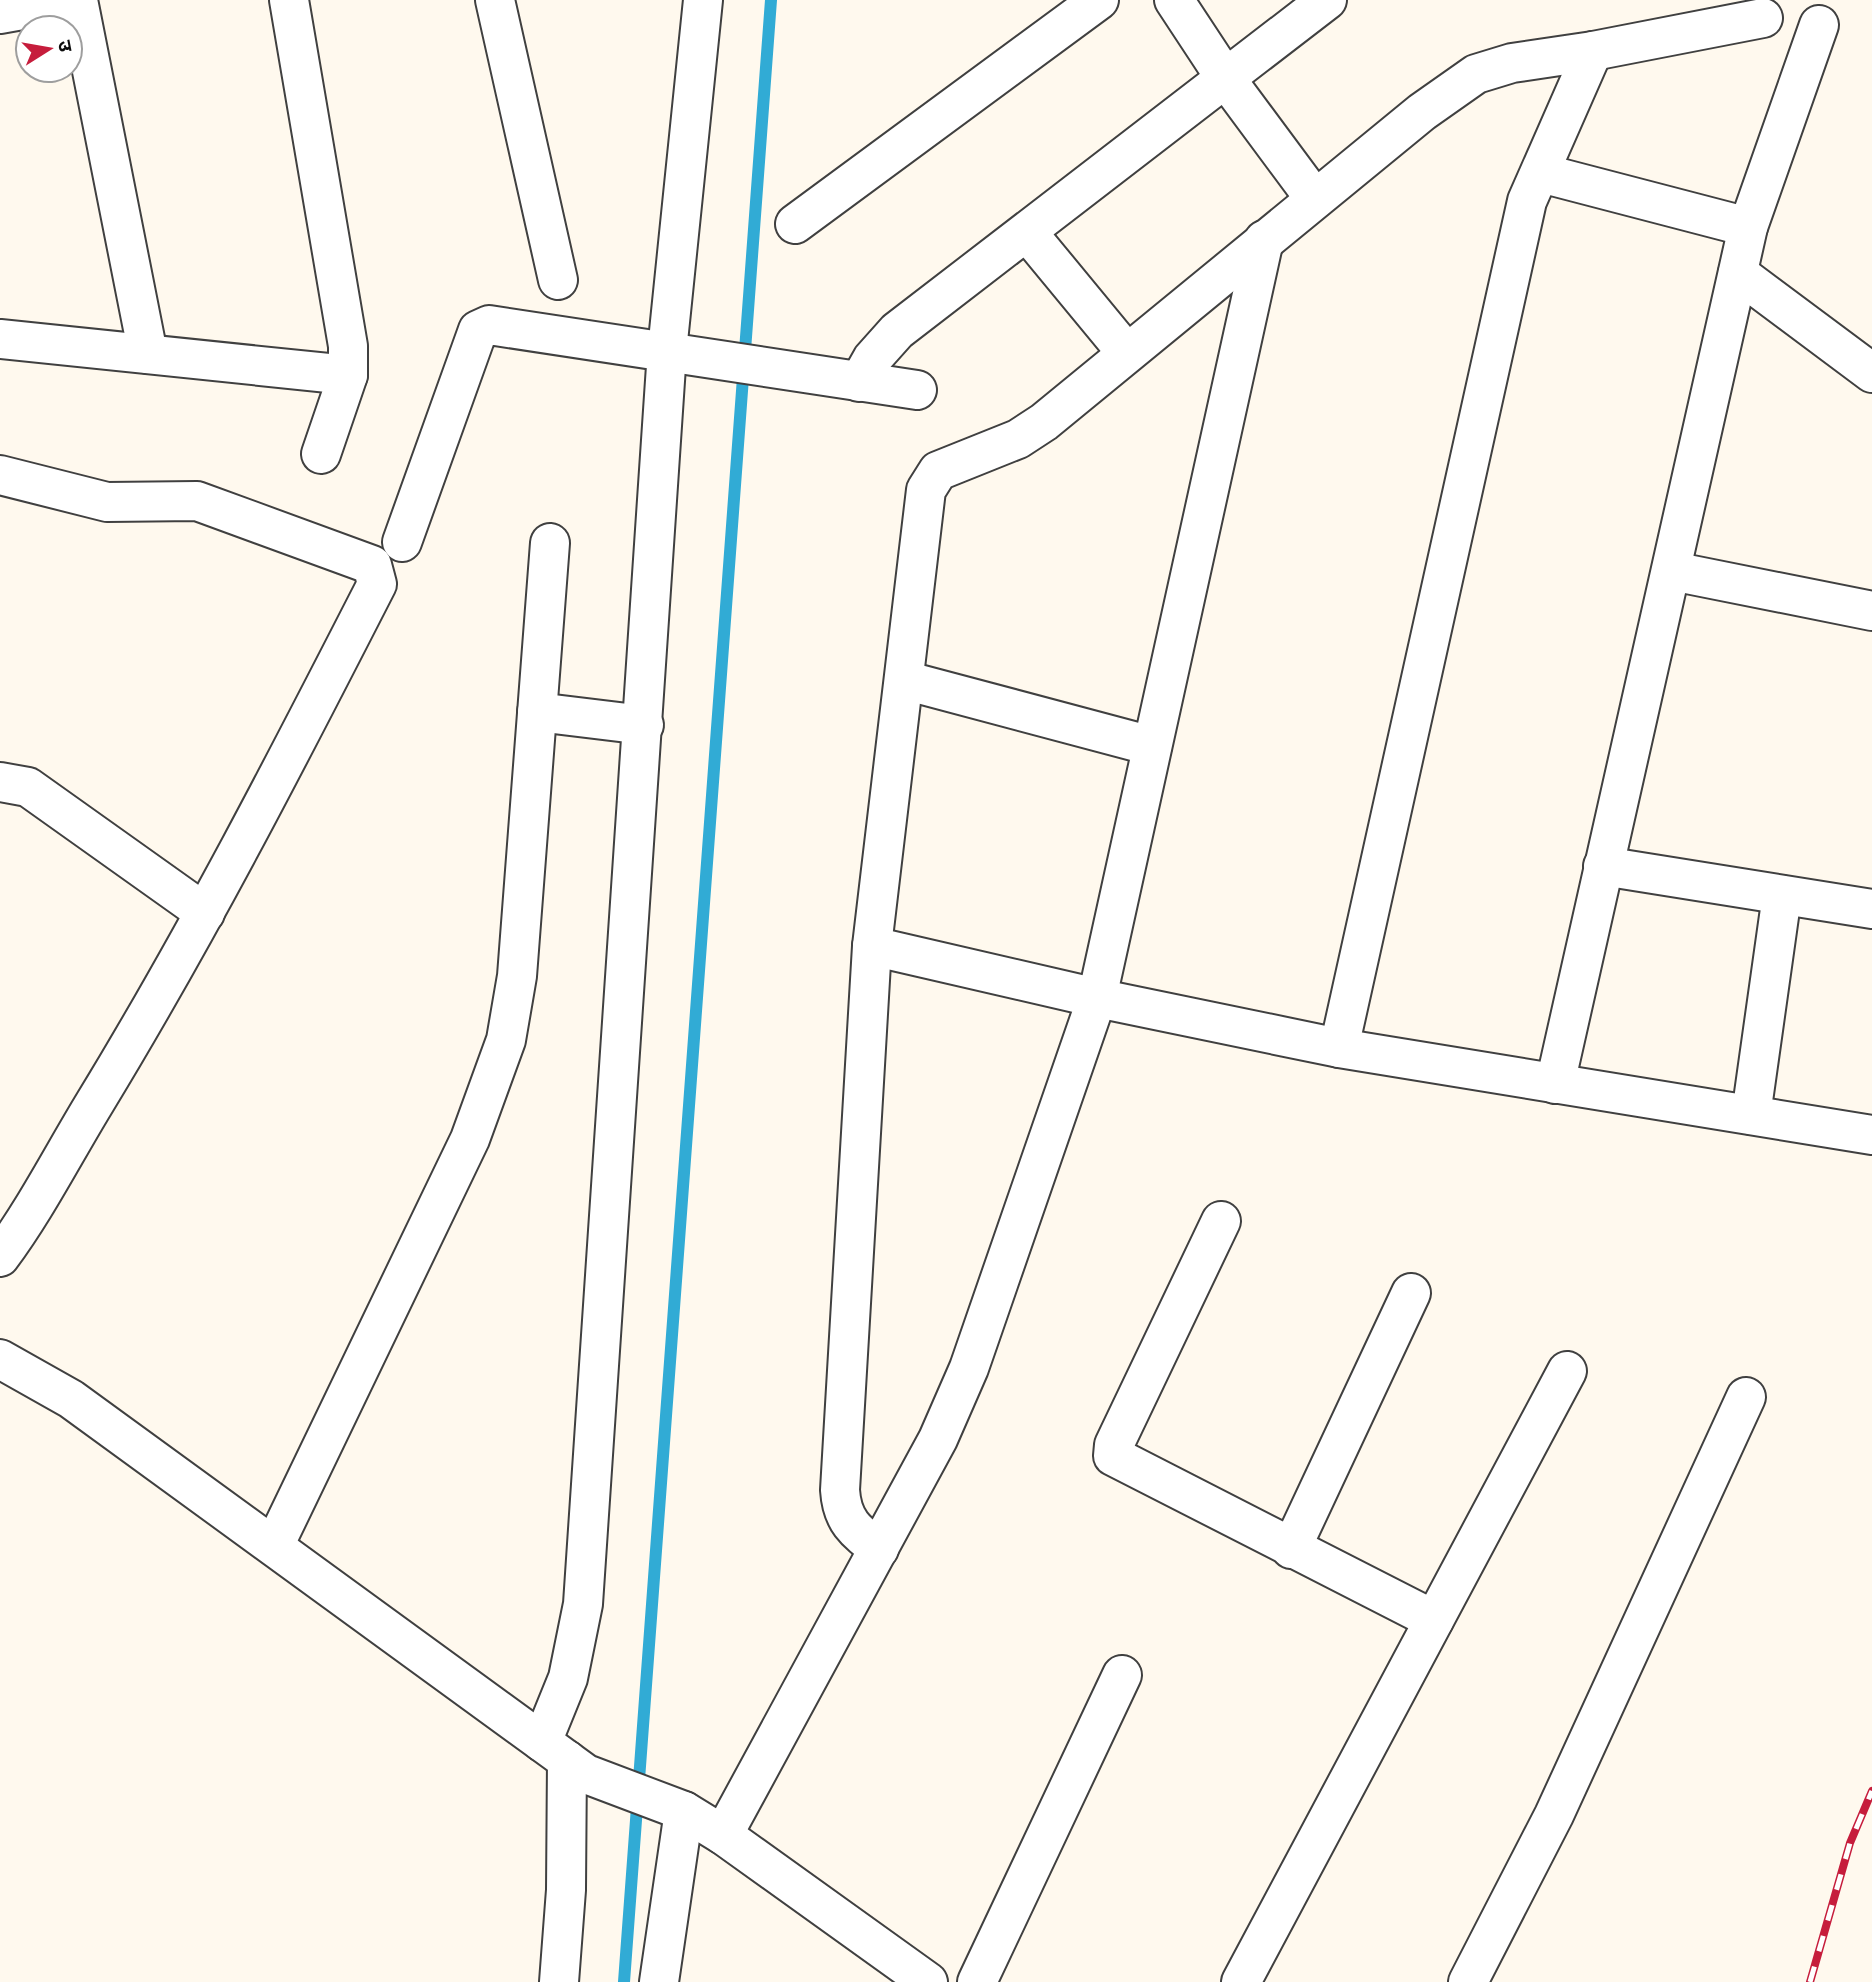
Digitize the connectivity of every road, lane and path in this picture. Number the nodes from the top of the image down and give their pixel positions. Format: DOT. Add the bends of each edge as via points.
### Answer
graph roads {
  1 [pos="78,0"];
  2 [pos="289,0"];
  3 [pos="495,0"];
  4 [pos="703,0"];
  5 [pos="1099,0"];
  6 [pos="1174,0"];
  7 [pos="1326,0"];
  8 [pos="0,14"];
  9 [pos="1762,18"];
  10 [pos="1819,25"];
  11 [pos="1593,51"];
  12 [pos="1226,79"];
  13 [pos="1541,173"];
  14 [pos="1315,199"];
  15 [pos="795,224"];
  16 [pos="1748,227"];
  17 [pos="1027,232"];
  18 [pos="1264,240"];
  19 [pos="1738,273"];
  20 [pos="558,280"];
  21 [pos="0,339"];
  22 [pos="674,352"];
  23 [pos="1126,352"];
  24 [pos="148,354"];
  25 [pos="1872,373"];
  26 [pos="348,375"];
  27 [pos="859,382"];
  28 [pos="916,390"];
  29 [pos="321,454"];
  30 [pos="0,475"];
  31 [pos="402,542"];
  32 [pos="550,543"];
  33 [pos="1672,571"];
  34 [pos="1872,611"];
  35 [pos="904,680"];
  36 [pos="537,712"];
  37 [pos="643,725"];
  38 [pos="1152,746"];
  39 [pos="0,782"];
  40 [pos="1603,866"];
  41 [pos="1782,895"];
  42 [pos="1872,909"];
  43 [pos="205,913"];
  44 [pos="872,946"];
  45 [pos="1097,998"];
  46 [pos="1339,1048"];
  47 [pos="1555,1084"];
  48 [pos="1751,1115"];
  49 [pos="1872,1135"];
  50 [pos="1221,1221"];
  51 [pos="2,1251"];
  52 [pos="1410,1293"];
  53 [pos="0,1359"];
  54 [pos="1567,1371"];
  55 [pos="1746,1397"];
  56 [pos="274,1546"];
  57 [pos="879,1549"];
  58 [pos="1291,1549"];
  59 [pos="1434,1620"];
  60 [pos="1122,1675"];
  61 [pos="565,1759"];
  62 [pos="671,1806"];
  63 [pos="723,1835"];
  64 [pos="559,1982"];
  65 [pos="659,1982"];
  66 [pos="928,1982"];
  67 [pos="977,1982"];
  68 [pos="1241,1982"];
  69 [pos="1468,1982"];
  1 -- 8 [label="street"];
  1 -- 24 [label="street"];
  2 -- 26 [label="street" via="348,346"];
  3 -- 20 [label="street"];
  4 -- 22 [label="street"];
  5 -- 15 [label="street"];
  6 -- 12 [label="street"];
  7 -- 12 [label="street"];
  9 -- 11 [label="street"];
  10 -- 16 [label="street"];
  11 -- 13 [label="street"];
  11 -- 14 [label="street" via="1512,63 1476,74"];
  12 -- 14 [label="street"];
  12 -- 17 [label="street"];
  13 -- 16 [label="street"];
  13 -- 46 [label="street" via="1527,201 1518,239"];
  14 -- 18 [label="street"];
  16 -- 19 [label="street"];
  17 -- 23 [label="street"];
  17 -- 27 [label="street" via="897,331"];
  18 -- 23 [label="street"];
  18 -- 38 [label="street"];
  19 -- 25 [label="street"];
  19 -- 33 [label="street"];
  21 -- 24 [label="street"];
  22 -- 27 [label="street"];
  22 -- 31 [label="street" via="489,324 478,330"];
  22 -- 37 [label="street"];
  23 -- 35 [label="street" via="1032,432 938,471 926,490 922,509"];
  24 -- 26 [label="street"];
  26 -- 29 [label="street"];
  27 -- 28 [label="street"];
  30 -- 43 [label="street" via="107,502 197,501 372,565 377,573 371,596"];
  32 -- 36 [label="street"];
  33 -- 34 [label="street"];
  33 -- 40 [label="street"];
  35 -- 38 [label="street"];
  35 -- 44 [label="street"];
  36 -- 37 [label="street"];
  36 -- 56 [label="street" via="517,976 506,1040 490,1091"];
  37 -- 61 [label="street" via="583,1604 568,1678"];
  38 -- 45 [label="street"];
  39 -- 43 [label="street" via="28,787"];
  40 -- 41 [label="street"];
  40 -- 47 [label="street"];
  41 -- 42 [label="street"];
  41 -- 48 [label="street"];
  43 -- 51 [label="street" via="133,1041"];
  44 -- 45 [label="street"];
  44 -- 57 [label="street" via="840,1490 849,1527"];
  45 -- 46 [label="street"];
  45 -- 57 [label="street" via="969,1368 938,1439"];
  46 -- 47 [label="street"];
  47 -- 48 [label="street"];
  48 -- 49 [label="street"];
  50 -- 58 [label="street" via="1111,1451 1120,1462"];
  52 -- 58 [label="street"];
  53 -- 56 [label="street" via="71,1399"];
  54 -- 59 [label="street"];
  55 -- 69 [label="street" via="1554,1815"];
  56 -- 61 [label="street"];
  57 -- 63 [label="street"];
  58 -- 59 [label="street"];
  59 -- 68 [label="street"];
  60 -- 67 [label="street"];
  61 -- 62 [label="street"];
  61 -- 64 [label="street" via="566,1890"];
  62 -- 63 [label="street"];
  62 -- 65 [label="street"];
  63 -- 66 [label="street"];
}
